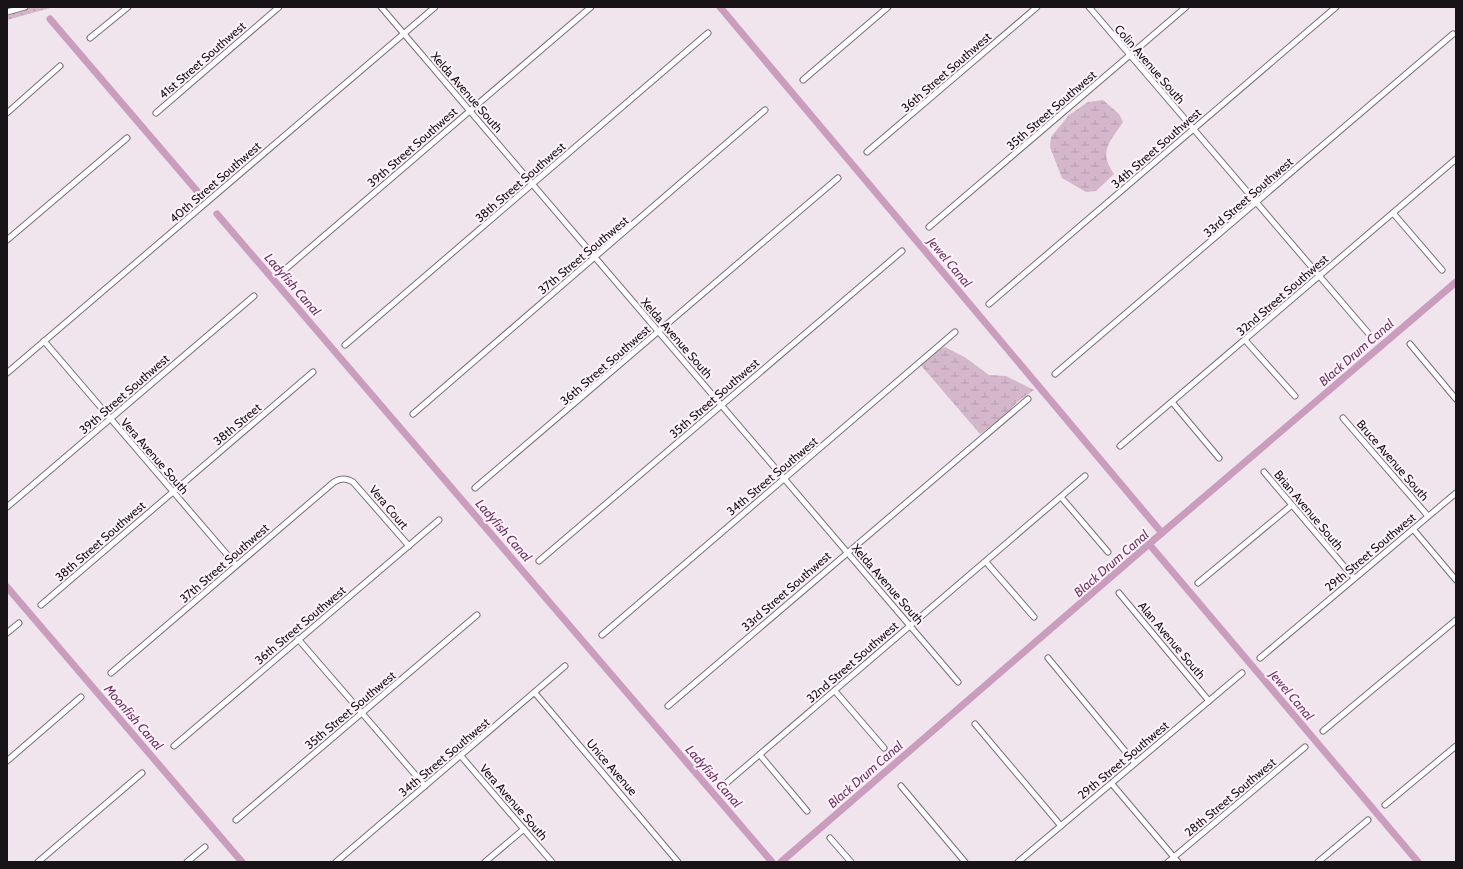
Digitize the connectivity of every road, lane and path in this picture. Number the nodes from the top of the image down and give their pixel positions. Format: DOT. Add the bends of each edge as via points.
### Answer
graph roads {
  1 [pos="25,7"];
  2 [pos="128,7"];
  3 [pos="279,7"];
  4 [pos="381,7"];
  5 [pos="435,7"];
  6 [pos="591,7"];
  7 [pos="888,7"];
  8 [pos="1038,7"];
  9 [pos="1089,7"];
  10 [pos="1186,7"];
  11 [pos="1336,7"];
  12 [pos="7,12"];
  13 [pos="404,34"];
  14 [pos="708,34"];
  15 [pos="1453,34"];
  16 [pos="90,38"];
  17 [pos="1130,55"];
  18 [pos="60,66"];
  19 [pos="803,80"];
  20 [pos="765,110"];
  21 [pos="470,111"];
  22 [pos="156,112"];
  23 [pos="7,113"];
  24 [pos="1193,129"];
  25 [pos="127,138"];
  26 [pos="868,152"];
  27 [pos="1456,159"];
  28 [pos="838,178"];
  29 [pos="533,184"];
  30 [pos="1256,203"];
  31 [pos="1393,214"];
  32 [pos="929,227"];
  33 [pos="7,240"];
  34 [pos="902,250"];
  35 [pos="595,258"];
  36 [pos="1442,270"];
  37 [pos="282,272"];
  38 [pos="1319,277"];
  39 [pos="254,296"];
  40 [pos="990,304"];
  41 [pos="658,332"];
  42 [pos="955,332"];
  43 [pos="1369,334"];
  44 [pos="1245,340"];
  45 [pos="44,341"];
  46 [pos="1410,344"];
  47 [pos="345,345"];
  48 [pos="7,372"];
  49 [pos="313,372"];
  50 [pos="1055,374"];
  51 [pos="1295,396"];
  52 [pos="1028,399"];
  53 [pos="1456,399"];
  54 [pos="1172,402"];
  55 [pos="721,405"];
  56 [pos="413,414"];
  57 [pos="1343,418"];
  58 [pos="110,419"];
  59 [pos="1120,446"];
  60 [pos="1219,458"];
  61 [pos="1264,472"];
  62 [pos="1085,476"];
  63 [pos="784,479"];
  64 [pos="353,482"];
  65 [pos="475,488"];
  66 [pos="173,492"];
  67 [pos="1456,492"];
  68 [pos="1061,497"];
  69 [pos="1292,505"];
  70 [pos="7,507"];
  71 [pos="1428,516"];
  72 [pos="439,520"];
  73 [pos="1413,529"];
  74 [pos="409,546"];
  75 [pos="847,552"];
  76 [pos="1108,552"];
  77 [pos="539,561"];
  78 [pos="986,562"];
  79 [pos="236,565"];
  80 [pos="1354,578"];
  81 [pos="1456,580"];
  82 [pos="1198,584"];
  83 [pos="1119,593"];
  84 [pos="41,605"];
  85 [pos="477,615"];
  86 [pos="1034,617"];
  87 [pos="1456,620"];
  88 [pos="19,623"];
  89 [pos="910,626"];
  90 [pos="7,633"];
  91 [pos="602,635"];
  92 [pos="298,639"];
  93 [pos="1048,658"];
  94 [pos="1260,658"];
  95 [pos="565,666"];
  96 [pos="111,673"];
  97 [pos="1242,673"];
  98 [pos="958,682"];
  99 [pos="835,690"];
  100 [pos="535,693"];
  101 [pos="81,697"];
  102 [pos="1209,701"];
  103 [pos="668,706"];
  104 [pos="361,713"];
  105 [pos="976,724"];
  106 [pos="1323,731"];
  107 [pos="174,746"];
  108 [pos="1456,746"];
  109 [pos="1305,747"];
  110 [pos="884,748"];
  111 [pos="760,755"];
  112 [pos="461,756"];
  113 [pos="7,761"];
  114 [pos="1135,763"];
  115 [pos="142,773"];
  116 [pos="1112,784"];
  117 [pos="724,785"];
  118 [pos="425,786"];
  119 [pos="901,786"];
  120 [pos="1385,805"];
  121 [pos="808,811"];
  122 [pos="236,820"];
  123 [pos="1368,820"];
  124 [pos="1061,826"];
  125 [pos="524,829"];
  126 [pos="830,838"];
  127 [pos="205,847"];
  128 [pos="1174,857"];
  129 [pos="38,862"];
  130 [pos="187,862"];
  131 [pos="336,862"];
  132 [pos="485,862"];
  133 [pos="552,862"];
  134 [pos="678,862"];
  135 [pos="852,862"];
  136 [pos="965,862"];
  137 [pos="1018,862"];
  138 [pos="1168,862"];
  139 [pos="1178,862"];
  140 [pos="1318,862"];
  1 -- 12 [label="street"];
  2 -- 16 [label="street"];
  3 -- 22 [label="street, 41st Street Southwest"];
  4 -- 13 [label="street, Xelda Avenue South"];
  5 -- 13 [label="street, 40th Street Southwest"];
  6 -- 21 [label="street, 39th Street Southwest"];
  7 -- 19 [label="street"];
  8 -- 26 [label="street, 36th Street Southwest"];
  9 -- 17 [label="street, Colin Avenue South"];
  10 -- 17 [label="street, 35th Street Southwest"];
  11 -- 24 [label="street, 34th Street Southwest"];
  13 -- 21 [label="street, Xelda Avenue South"];
  13 -- 45 [label="street, 40th Street Southwest"];
  14 -- 29 [label="street, 38th Street Southwest"];
  15 -- 30 [label="street, 33rd Street Southwest"];
  17 -- 24 [label="street, Colin Avenue South"];
  17 -- 32 [label="street, 35th Street Southwest"];
  18 -- 23 [label="street"];
  20 -- 35 [label="street, 37th Street Southwest"];
  21 -- 29 [label="street, Xelda Avenue South"];
  21 -- 37 [label="street, 39th Street Southwest"];
  24 -- 30 [label="street, Colin Avenue South"];
  24 -- 40 [label="street, 34th Street Southwest"];
  25 -- 33 [label="street"];
  27 -- 31 [label="street, 32nd Street Southwest"];
  28 -- 41 [label="street, 36th Street Southwest"];
  29 -- 35 [label="street, Xelda Avenue South"];
  29 -- 47 [label="street, 38th Street Southwest"];
  30 -- 38 [label="street, Colin Avenue South"];
  30 -- 50 [label="street, 33rd Street Southwest"];
  31 -- 36 [label="street"];
  31 -- 38 [label="street, 32nd Street Southwest"];
  34 -- 55 [label="street, 35th Street Southwest"];
  35 -- 41 [label="street, Xelda Avenue South"];
  35 -- 56 [label="street, 37th Street Southwest"];
  38 -- 43 [label="street, Colin Avenue South"];
  38 -- 44 [label="street, 32nd Street Southwest"];
  39 -- 58 [label="street, 39th Street Southwest"];
  41 -- 55 [label="street, Xelda Avenue South"];
  41 -- 65 [label="street, 36th Street Southwest"];
  42 -- 63 [label="street, 34th Street Southwest"];
  44 -- 51 [label="street"];
  44 -- 54 [label="street, 32nd Street Southwest"];
  45 -- 48 [label="street, 40th Street Southwest"];
  45 -- 58 [label="street, Vera Avenue South"];
  46 -- 53 [label="street"];
  49 -- 66 [label="street, 38th Street"];
  52 -- 75 [label="street, 33rd Street Southwest"];
  54 -- 59 [label="street, 32nd Street Southwest"];
  54 -- 60 [label="street"];
  55 -- 63 [label="street, Xelda Avenue South"];
  55 -- 77 [label="street, 35th Street Southwest"];
  57 -- 71 [label="street, Bruce Avenue South"];
  58 -- 66 [label="street, Vera Avenue South"];
  58 -- 70 [label="street, 39th Street Southwest"];
  61 -- 69 [label="street, Brian Avenue South"];
  62 -- 68 [label="street, 32nd Street Southwest"];
  63 -- 75 [label="street, Xelda Avenue South"];
  63 -- 91 [label="street, 34th Street Southwest"];
  64 -- 74 [label="street, Vera Court"];
  64 -- 79 [label="street, 37th Street Southwest" via="347,478 340,478 334,482"];
  66 -- 79 [label="street, Vera Avenue South"];
  66 -- 84 [label="street, 38th Street Southwest"];
  67 -- 71 [label="street, 29th Street Southwest"];
  68 -- 76 [label="street"];
  68 -- 78 [label="street, 32nd Street Southwest"];
  69 -- 80 [label="street, Brian Avenue South"];
  69 -- 82 [label="street"];
  71 -- 73 [label="street, 29th Street Southwest"];
  72 -- 74 [label="street, 36th Street Southwest"];
  73 -- 80 [label="street, 29th Street Southwest"];
  73 -- 81 [label="street"];
  74 -- 92 [label="street, 36th Street Southwest"];
  75 -- 89 [label="street, Xelda Avenue South"];
  75 -- 103 [label="street, 33rd Street Southwest"];
  78 -- 86 [label="street"];
  78 -- 89 [label="street, 32nd Street Southwest"];
  79 -- 96 [label="street, 37th Street Southwest"];
  80 -- 94 [label="street, 29th Street Southwest"];
  83 -- 102 [label="street, Alan Avenue South"];
  85 -- 104 [label="street, 35th Street Southwest"];
  87 -- 106 [label="street"];
  88 -- 90 [label="street"];
  89 -- 98 [label="street, Xelda Avenue South"];
  89 -- 99 [label="street, 32nd Street Southwest"];
  92 -- 104 [label="street"];
  92 -- 107 [label="street, 36th Street Southwest"];
  93 -- 114 [label="street"];
  95 -- 100 [label="street, 34th Street Southwest"];
  97 -- 102 [label="street, 29th Street Southwest"];
  99 -- 110 [label="street"];
  99 -- 111 [label="street, 32nd Street Southwest"];
  100 -- 112 [label="street, 34th Street Southwest"];
  100 -- 134 [label="street, Unice Avenue"];
  101 -- 113 [label="street"];
  102 -- 114 [label="street, 29th Street Southwest"];
  104 -- 118 [label="street"];
  104 -- 122 [label="street, 35th Street Southwest"];
  105 -- 124 [label="street"];
  108 -- 120 [label="street"];
  109 -- 128 [label="street, 28th Street Southwest"];
  111 -- 117 [label="street, 32nd Street Southwest"];
  111 -- 121 [label="street"];
  112 -- 118 [label="street, 34th Street Southwest"];
  112 -- 125 [label="street, Vera Avenue South"];
  114 -- 116 [label="street, 29th Street Southwest"];
  115 -- 129 [label="street"];
  116 -- 124 [label="street, 29th Street Southwest"];
  116 -- 128 [label="street"];
  118 -- 131 [label="street, 34th Street Southwest"];
  119 -- 136 [label="street"];
  123 -- 140 [label="street"];
  124 -- 137 [label="street, 29th Street Southwest"];
  125 -- 132 [label="street"];
  125 -- 133 [label="street, Vera Avenue South"];
  126 -- 135 [label="street"];
  127 -- 130 [label="street"];
  128 -- 138 [label="street, 28th Street Southwest"];
  128 -- 139 [label="street"];
}
